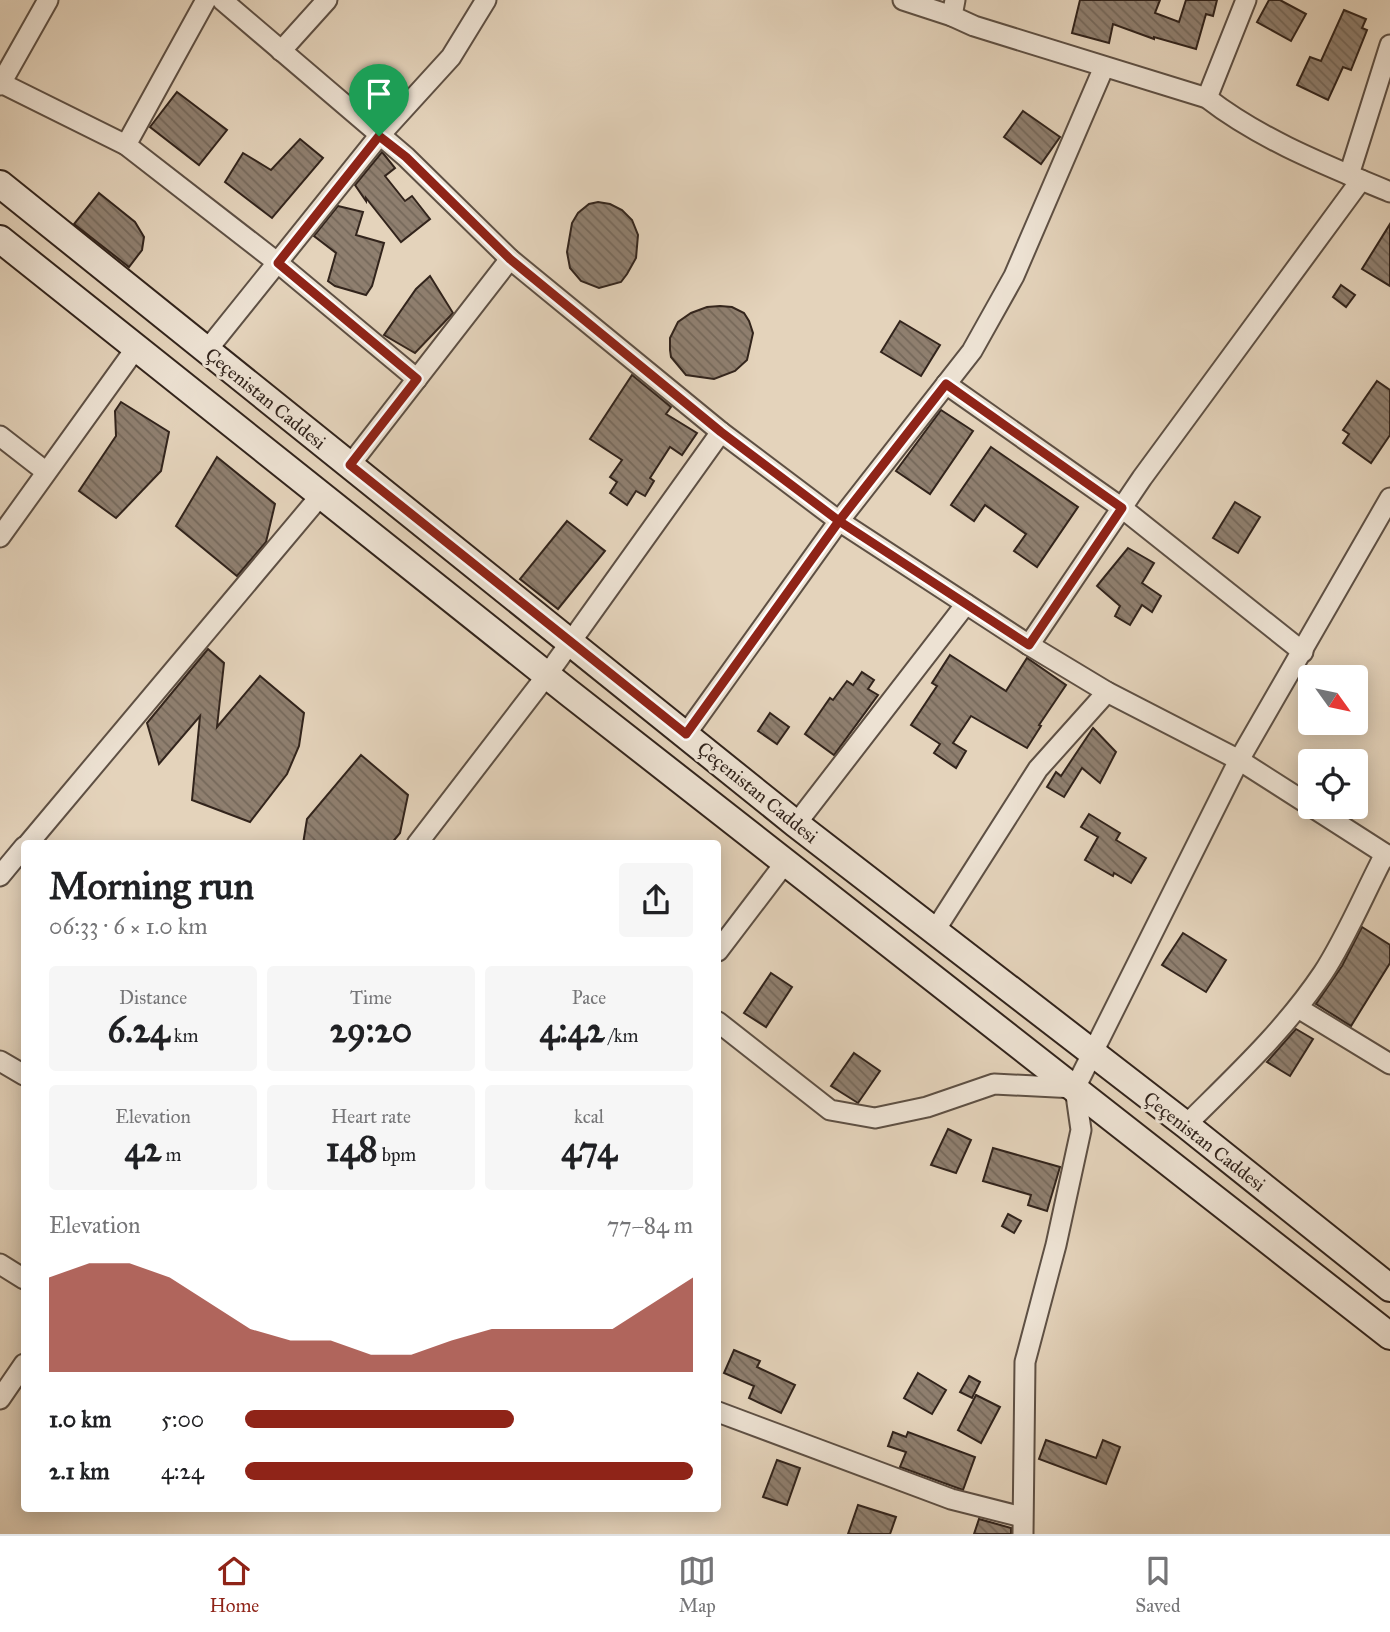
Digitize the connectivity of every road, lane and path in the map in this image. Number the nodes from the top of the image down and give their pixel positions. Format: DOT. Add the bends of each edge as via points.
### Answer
graph roads {
  1 [pos="48,0"];
  2 [pos="206,0"];
  3 [pos="222,0"];
  4 [pos="327,0"];
  5 [pos="486,0"];
  6 [pos="904,0"];
  7 [pos="1246,0"];
  8 [pos="953,8"];
  9 [pos="1390,46"];
  10 [pos="281,51"];
  11 [pos="1104,67"];
  12 [pos="0,84"];
  13 [pos="1207,98"];
  14 [pos="379,136"];
  15 [pos="126,145"];
  16 [pos="1355,178"];
  17 [pos="0,184"];
  18 [pos="1390,192"];
  19 [pos="0,239"];
  20 [pos="510,259"];
  21 [pos="278,263"];
  22 [pos="136,348"];
  23 [pos="207,350"];
  24 [pos="417,379"];
  25 [pos="946,384"];
  26 [pos="721,432"];
  27 [pos="0,436"];
  28 [pos="350,465"];
  29 [pos="46,471"];
  30 [pos="321,495"];
  31 [pos="1122,508"];
  32 [pos="1387,511"];
  33 [pos="839,521"];
  34 [pos="0,537"];
  35 [pos="966,604"];
  36 [pos="571,642"];
  37 [pos="1029,645"];
  38 [pos="1303,652"];
  39 [pos="547,676"];
  40 [pos="1107,692"];
  41 [pos="686,734"];
  42 [pos="1239,760"];
  43 [pos="1298,798"];
  44 [pos="1331,819"];
  45 [pos="796,824"];
  46 [pos="30,840"];
  47 [pos="421,840"];
  48 [pos="21,851"];
  49 [pos="1388,856"];
  50 [pos="785,863"];
  51 [pos="0,876"];
  52 [pos="934,932"];
  53 [pos="721,947"];
  54 [pos="1298,1008"];
  55 [pos="721,1024"];
  56 [pos="1091,1052"];
  57 [pos="0,1061"];
  58 [pos="1390,1064"];
  59 [pos="21,1073"];
  60 [pos="1075,1087"];
  61 [pos="1186,1125"];
  62 [pos="0,1264"];
  63 [pos="21,1277"];
  64 [pos="1390,1288"];
  65 [pos="1390,1336"];
  66 [pos="21,1368"];
  67 [pos="0,1399"];
  68 [pos="721,1413"];
  69 [pos="1023,1525"];
  1 -- 12 [label="street"];
  2 -- 15 [label="street"];
  3 -- 10 [label="street"];
  4 -- 10 [label="street"];
  5 -- 14 [label="street" via="451,57"];
  6 -- 8 [label="street"];
  7 -- 13 [label="street"];
  8 -- 11 [label="street" via="974,26"];
  9 -- 16 [label="street"];
  10 -- 14 [label="street"];
  11 -- 13 [label="street"];
  11 -- 25 [label="street" via="1014,276 972,351"];
  12 -- 15 [label="street"];
  13 -- 16 [label="street" via="1238,120"];
  14 -- 20 [label="street"];
  14 -- 21 [label="street"];
  15 -- 21 [label="street"];
  16 -- 18 [label="street"];
  16 -- 31 [label="street"];
  17 -- 23 [label="main road, Çeçenistan Caddesi"];
  19 -- 22 [label="main road, Çeçenistan Caddesi"];
  20 -- 24 [label="street"];
  20 -- 26 [label="street"];
  21 -- 23 [label="street"];
  21 -- 24 [label="street"];
  22 -- 29 [label="street"];
  22 -- 30 [label="main road, Çeçenistan Caddesi"];
  23 -- 28 [label="main road, Çeçenistan Caddesi"];
  24 -- 28 [label="street"];
  25 -- 31 [label="street"];
  25 -- 33 [label="street"];
  26 -- 33 [label="street"];
  26 -- 36 [label="street"];
  27 -- 29 [label="street"];
  28 -- 36 [label="main road, Çeçenistan Caddesi"];
  29 -- 34 [label="street"];
  30 -- 39 [label="main road, Çeçenistan Caddesi"];
  30 -- 46 [label="street"];
  31 -- 37 [label="street"];
  31 -- 38 [label="street"];
  32 -- 38 [label="street"];
  33 -- 35 [label="street"];
  33 -- 41 [label="street"];
  35 -- 37 [label="street"];
  35 -- 45 [label="street"];
  36 -- 39 [label="street"];
  36 -- 41 [label="main road, Çeçenistan Caddesi"];
  37 -- 40 [label="street"];
  38 -- 42 [label="street"];
  39 -- 47 [label="street"];
  39 -- 50 [label="main road, Çeçenistan Caddesi"];
  40 -- 42 [label="street"];
  40 -- 52 [label="street" via="1038,769"];
  41 -- 45 [label="main road, Çeçenistan Caddesi"];
  42 -- 43 [label="street"];
  42 -- 56 [label="street"];
  44 -- 49 [label="street"];
  45 -- 52 [label="main road, Çeçenistan Caddesi"];
  48 -- 51 [label="street"];
  49 -- 54 [label="street" via="1324,971"];
  50 -- 53 [label="street"];
  50 -- 60 [label="main road, Çeçenistan Caddesi"];
  52 -- 56 [label="main road, Çeçenistan Caddesi"];
  54 -- 58 [label="street"];
  54 -- 61 [label="street"];
  55 -- 60 [label="street" via="830,1110 875,1118 927,1107 994,1084"];
  56 -- 60 [label="street"];
  56 -- 61 [label="main road, Çeçenistan Caddesi"];
  57 -- 59 [label="street"];
  60 -- 65 [label="main road, Çeçenistan Caddesi"];
  60 -- 69 [label="street" via="1081,1130 1026,1362"];
  61 -- 64 [label="main road, Çeçenistan Caddesi"];
  62 -- 63 [label="street"];
  66 -- 67 [label="street"];
  68 -- 69 [label="street"];
}
